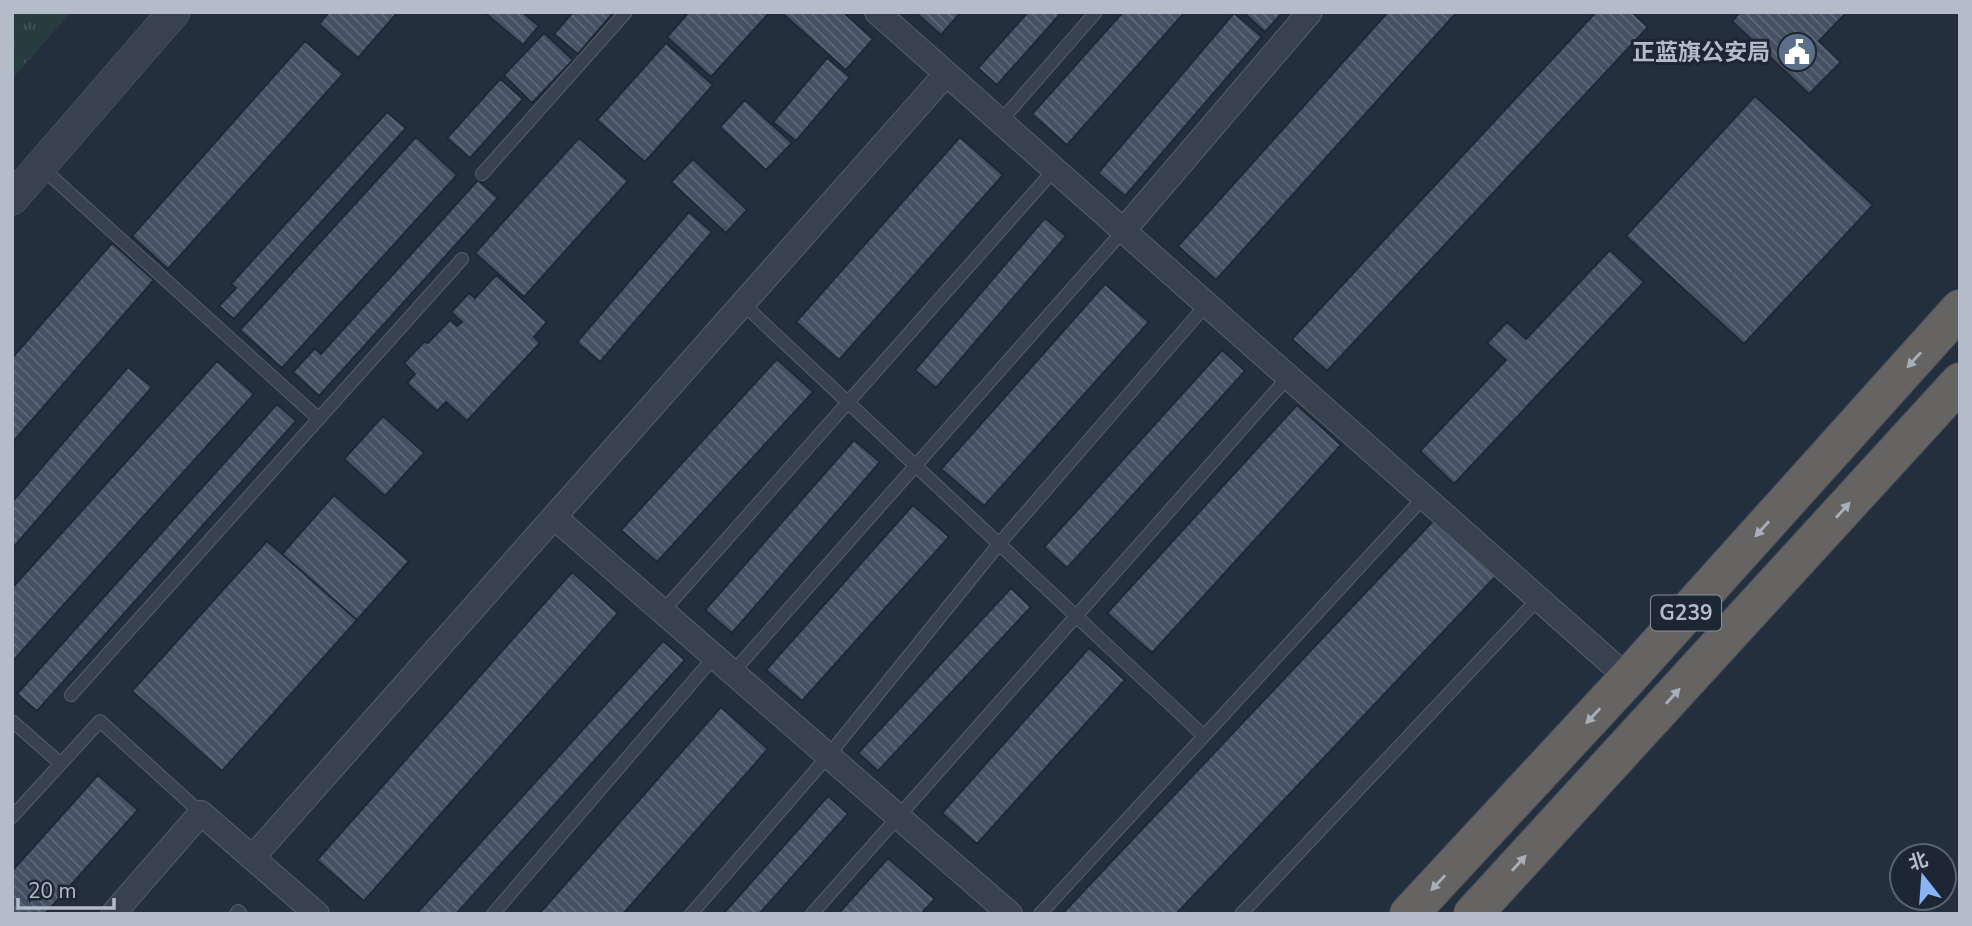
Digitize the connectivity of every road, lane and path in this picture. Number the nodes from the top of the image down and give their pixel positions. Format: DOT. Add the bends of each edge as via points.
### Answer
graph roads {
  1 [pos="174,12"];
  2 [pos="626,12"];
  3 [pos="877,12"];
  4 [pos="1096,12"];
  5 [pos="1310,12"];
  6 [pos="946,74"];
  7 [pos="1000,122"];
  8 [pos="40,167"];
  9 [pos="1054,170"];
  10 [pos="482,174"];
  11 [pos="12,199"];
  12 [pos="1123,231"];
  13 [pos="462,259"];
  14 [pos="743,304"];
  15 [pos="1206,304"];
  16 [pos="1960,309"];
  17 [pos="1288,377"];
  18 [pos="1960,382"];
  19 [pos="848,403"];
  20 [pos="319,419"];
  21 [pos="915,465"];
  22 [pos="1424,497"];
  23 [pos="554,517"];
  24 [pos="999,544"];
  25 [pos="1539,598"];
  26 [pos="663,611"];
  27 [pos="1076,616"];
  28 [pos="724,664"];
  29 [pos="1628,678"];
  30 [pos="71,695"];
  31 [pos="12,721"];
  32 [pos="1204,736"];
  33 [pos="828,756"];
  34 [pos="61,764"];
  35 [pos="201,813"];
  36 [pos="898,816"];
  37 [pos="12,817"];
  38 [pos="253,857"];
  39 [pos="113,914"];
  40 [pos="317,914"];
  41 [pos="493,914"];
  42 [pos="691,914"];
  43 [pos="812,914"];
  44 [pos="1010,914"];
  45 [pos="1040,914"];
  46 [pos="1241,914"];
  47 [pos="1409,914"];
  48 [pos="1473,914"];
  1 -- 8 [label="street"];
  2 -- 10 [label="lane"];
  3 -- 6 [label="street"];
  4 -- 7 [label="lane"];
  5 -- 12 [label="street"];
  6 -- 7 [label="street"];
  6 -- 14 [label="street"];
  7 -- 9 [label="street"];
  8 -- 11 [label="street"];
  8 -- 20 [label="lane"];
  9 -- 12 [label="street"];
  9 -- 19 [label="lane"];
  12 -- 15 [label="street"];
  12 -- 21 [label="lane"];
  13 -- 20 [label="lane"];
  14 -- 19 [label="lane"];
  14 -- 23 [label="street"];
  15 -- 17 [label="street"];
  15 -- 24 [label="lane"];
  16 -- 29 [label="highway, G239, one-way"];
  17 -- 22 [label="street"];
  17 -- 27 [label="lane"];
  48 -- 18 [label="highway, G239, one-way"];
  19 -- 21 [label="lane"];
  19 -- 26 [label="lane"];
  20 -- 30 [label="lane"];
  21 -- 24 [label="lane"];
  21 -- 28 [label="lane"];
  22 -- 25 [label="street"];
  22 -- 32 [label="lane"];
  23 -- 26 [label="street"];
  23 -- 38 [label="street"];
  24 -- 27 [label="lane"];
  24 -- 33 [label="lane"];
  25 -- 29 [label="street"];
  25 -- 46 [label="lane"];
  26 -- 28 [label="street"];
  27 -- 32 [label="lane"];
  27 -- 36 [label="lane"];
  28 -- 33 [label="street"];
  28 -- 41 [label="lane"];
  29 -- 47 [label="highway, G239, one-way"];
  31 -- 34 [label="lane"];
  32 -- 45 [label="lane"];
  33 -- 36 [label="street"];
  33 -- 42 [label="lane"];
  34 -- 35 [label="lane" via="100,721"];
  34 -- 37 [label="lane"];
  35 -- 38 [label="street"];
  35 -- 39 [label="street"];
  36 -- 43 [label="lane"];
  36 -- 44 [label="street"];
  38 -- 40 [label="street"];
}
